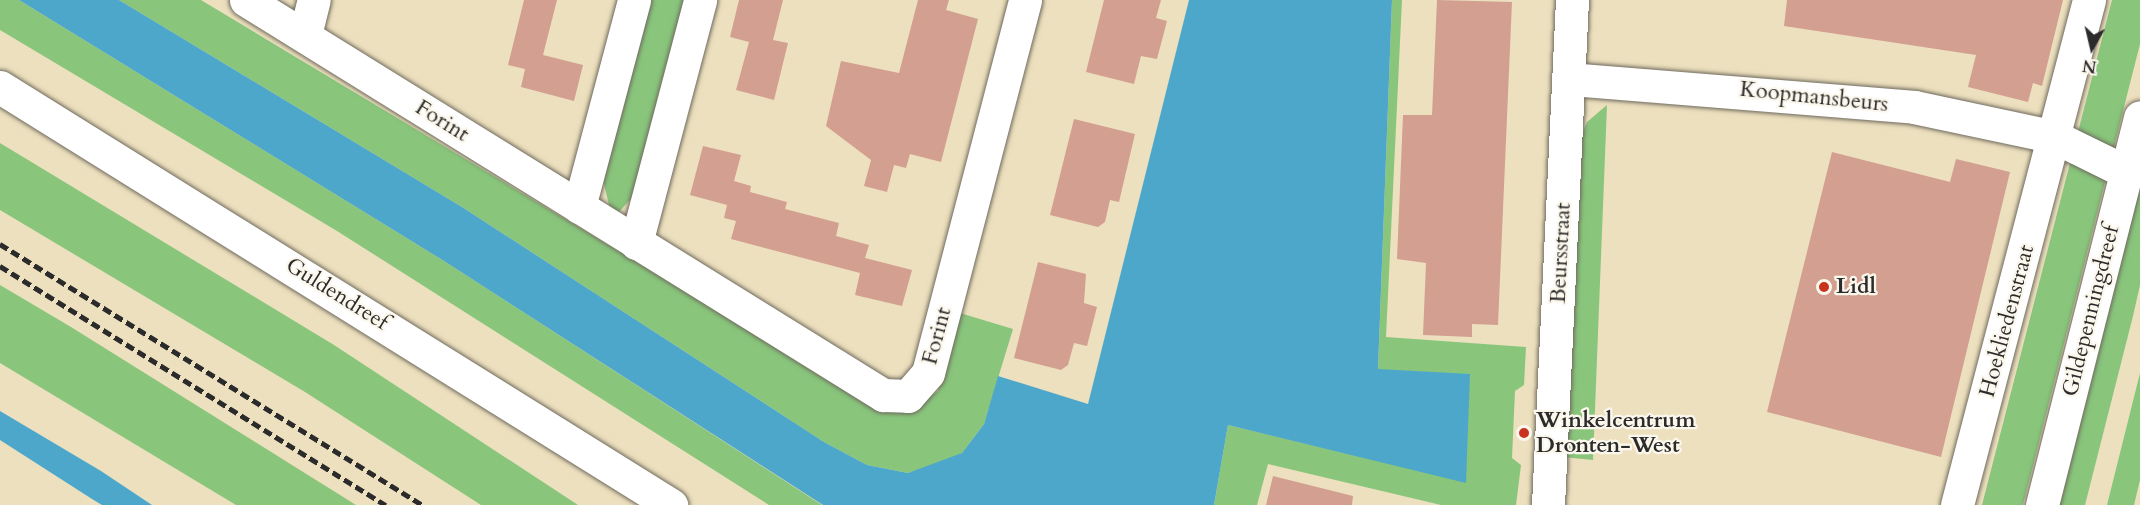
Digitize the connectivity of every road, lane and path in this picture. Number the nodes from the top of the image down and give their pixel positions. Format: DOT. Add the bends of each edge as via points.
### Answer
graph roads {
  1 [pos="246,0"];
  2 [pos="314,0"];
  3 [pos="634,0"];
  4 [pos="700,0"];
  5 [pos="1025,0"];
  6 [pos="1572,0"];
  7 [pos="2089,0"];
  8 [pos="305,35"];
  9 [pos="1569,79"];
  10 [pos="0,87"];
  11 [pos="2140,117"];
  12 [pos="2055,137"];
  13 [pos="2126,172"];
  14 [pos="579,207"];
  15 [pos="636,243"];
  16 [pos="671,505"];
  17 [pos="1548,505"];
  18 [pos="1957,505"];
  19 [pos="2042,505"];
  1 -- 8 [label="street, Forint"];
  2 -- 8 [label="street"];
  3 -- 14 [label="street"];
  4 -- 15 [label="street"];
  5 -- 15 [label="street, Forint" via="928,373 908,396 883,395"];
  6 -- 9 [label="street, Beursstraat"];
  7 -- 12 [label="street"];
  8 -- 14 [label="street, Forint"];
  9 -- 12 [label="street, Koopmansbeurs" via="1914,107"];
  9 -- 17 [label="street, Beursstraat"];
  10 -- 16 [label="street, Guldendreef"];
  11 -- 13 [label="street, Gildepenningdreef"];
  12 -- 13 [label="street, Koopmansbeurs"];
  12 -- 18 [label="street, Hoekliedenstraat"];
  13 -- 19 [label="street, Gildepenningdreef"];
  14 -- 15 [label="street, Forint"];
}
